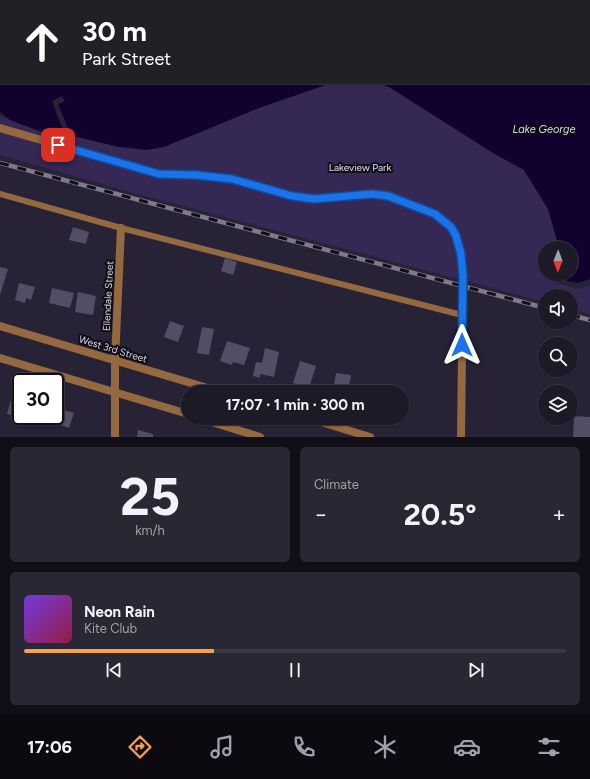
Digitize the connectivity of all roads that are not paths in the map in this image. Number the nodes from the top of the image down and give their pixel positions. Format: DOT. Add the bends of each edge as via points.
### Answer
graph roads {
  1 [pos="0,128"];
  2 [pos="0,194"];
  3 [pos="121,228"];
  4 [pos="462,314"];
  5 [pos="0,326"];
  6 [pos="0,358"];
  7 [pos="115,360"];
  8 [pos="198,385"];
  9 [pos="115,392"];
  10 [pos="181,412"];
  11 [pos="221,425"];
  12 [pos="331,425"];
  13 [pos="115,437"];
  14 [pos="260,437"];
  15 [pos="370,437"];
  16 [pos="461,437"];
  1 -- 4 [label="street" via="159,174 232,179 292,196 314,199 372,194 388,196 435,214 451,227 461,254"];
  2 -- 3 [label="lane"];
  3 -- 4 [label="lane"];
  3 -- 7 [label="street, Ellendale Street"];
  4 -- 16 [label="street"];
  5 -- 7 [label="street, West 3rd Street"];
  6 -- 9 [label="street"];
  7 -- 8 [label="street, West 3rd Street"];
  7 -- 9 [label="street, Ellendale Street"];
  9 -- 10 [label="street"];
  9 -- 13 [label="street, Ellendale Street"];
  11 -- 14 [label="street"];
  12 -- 15 [label="street"];
}
